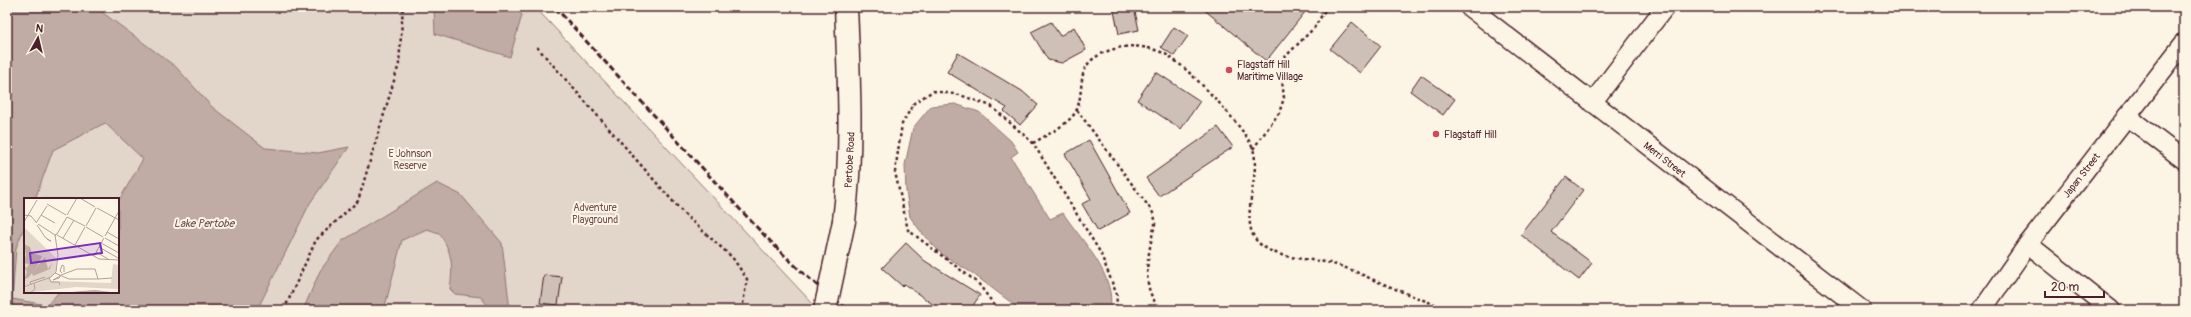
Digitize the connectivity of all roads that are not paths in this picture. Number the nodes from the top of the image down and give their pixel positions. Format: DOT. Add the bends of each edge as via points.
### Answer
graph roads {
  1 [pos="846,7"];
  2 [pos="1469,7"];
  3 [pos="1665,7"];
  4 [pos="2184,43"];
  5 [pos="1592,103"];
  6 [pos="2127,116"];
  7 [pos="2184,160"];
  8 [pos="2028,244"];
  9 [pos="825,310"];
  10 [pos="1862,310"];
  11 [pos="1982,310"];
  12 [pos="2111,310"];
  1 -- 9 [label="street, Pertobe Road, bridge" via="851,120 848,184 844,221"];
  2 -- 5 [label="street, Merri Street"];
  3 -- 5 [label="street"];
  4 -- 6 [label="street, Japan Street"];
  5 -- 10 [label="street, Merri Street"];
  6 -- 7 [label="street"];
  6 -- 8 [label="street, Japan Street"];
  8 -- 11 [label="street, Japan Street"];
  8 -- 12 [label="street"];
}
